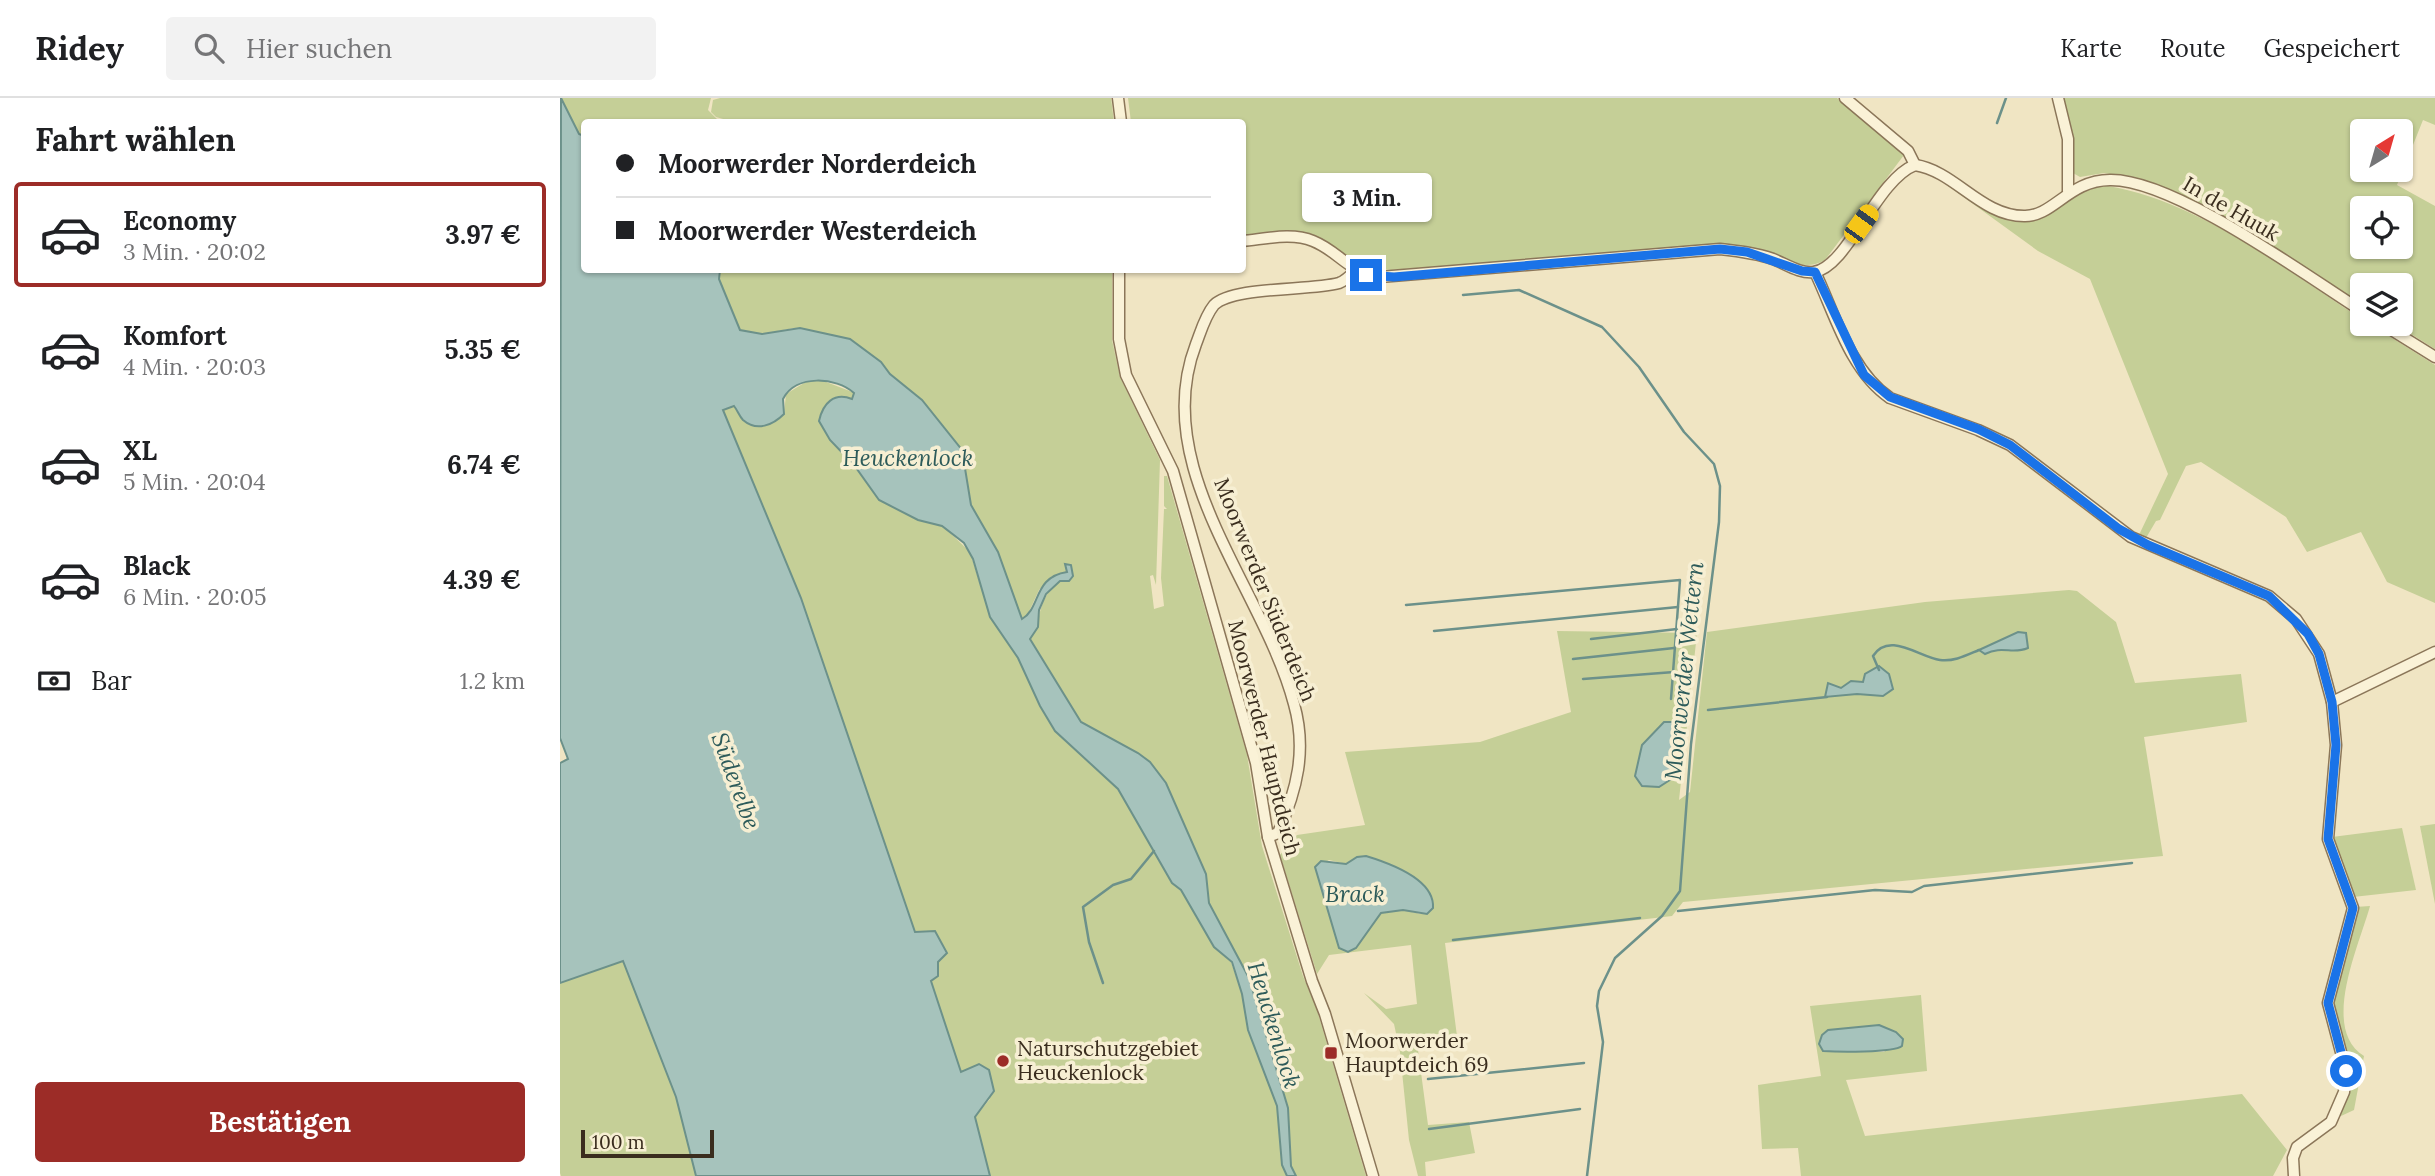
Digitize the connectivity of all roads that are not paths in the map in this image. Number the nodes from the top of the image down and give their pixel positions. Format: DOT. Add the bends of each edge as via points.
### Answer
graph roads {
  1 [pos="1118,98"];
  2 [pos="1845,98"];
  3 [pos="2058,98"];
  4 [pos="1121,119"];
  5 [pos="1915,165"];
  6 [pos="2068,191"];
  7 [pos="1246,241"];
  8 [pos="1356,270"];
  9 [pos="1815,272"];
  10 [pos="1119,273"];
  11 [pos="2350,303"];
  12 [pos="2401,336"];
  13 [pos="2435,357"];
  14 [pos="2435,652"];
  15 [pos="2332,702"];
  16 [pos="1268,837"];
  17 [pos="1373,1176"];
  18 [pos="2294,1176"];
  1 -- 4 [label="street"];
  2 -- 5 [label="street" via="1908,152"];
  3 -- 6 [label="street" via="2068,139"];
  5 -- 6 [label="street" via="1937,172 2004,213 2037,214"];
  5 -- 9 [label="street" via="1896,176 1836,258"];
  6 -- 11 [label="street, In de Huuk" via="2085,183 2112,180 2175,198"];
  7 -- 8 [label="street" via="1305,239"];
  8 -- 9 [label="street" via="1394,277 1720,249"];
  8 -- 16 [label="street, Moorwerder Süderdeich" via="1339,283 1222,300 1210,311 1185,380 1186,426 1210,516 1295,705 1300,759 1296,786 1278,833"];
  9 -- 15 [label="street" via="1864,375 1877,389 2010,445 2131,537 2269,596 2308,634 2319,654"];
  10 -- 16 [label="street, Moorwerder Hauptdeich" via="1119,339 1126,375 1173,471 1256,763"];
  12 -- 13 [label="street"];
  14 -- 15 [label="street"];
  15 -- 18 [label="street" via="2336,745 2328,839 2353,908 2328,1003 2346,1071 2344,1092 2331,1122 2297,1147"];
  16 -- 17 [label="street, Moorwerder Hauptdeich"];
}
